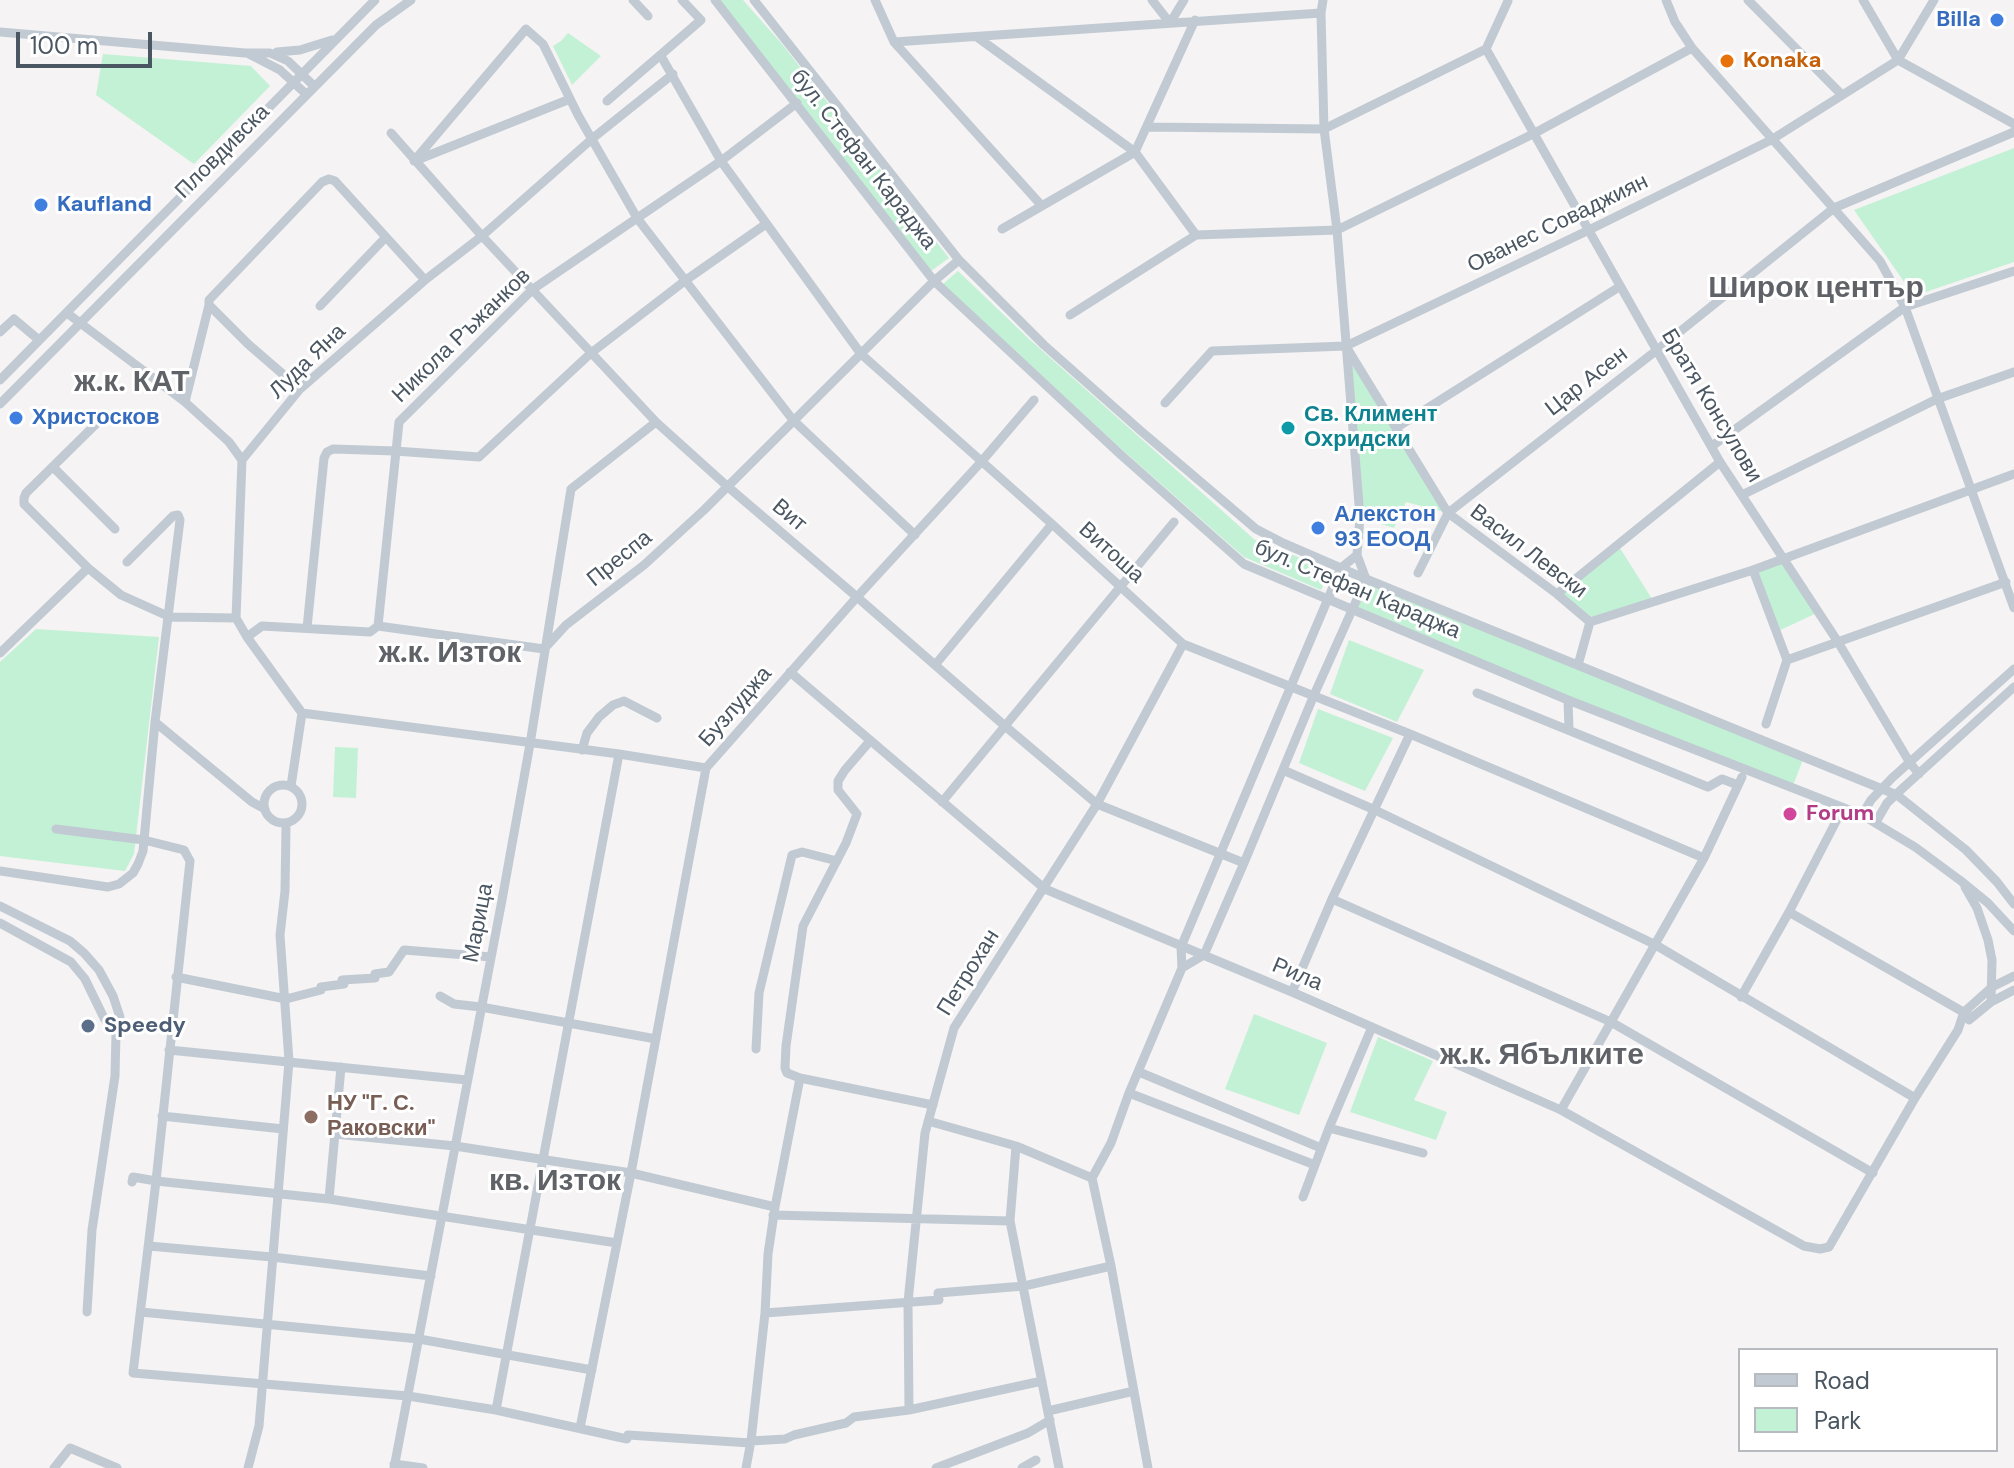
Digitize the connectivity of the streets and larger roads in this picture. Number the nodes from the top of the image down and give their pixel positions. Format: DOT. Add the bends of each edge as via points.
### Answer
graph roads {
  1 [pos="375,0"];
  2 [pos="410,0"];
  3 [pos="633,0"];
  4 [pos="682,0"];
  5 [pos="715,0"];
  6 [pos="754,0"];
  7 [pos="875,0"];
  8 [pos="1152,0"];
  9 [pos="1184,0"];
  10 [pos="1323,0"];
  11 [pos="1666,0"];
  12 [pos="1748,0"];
  13 [pos="1863,0"];
  14 [pos="1934,0"];
  15 [pos="1508,1"];
  16 [pos="1321,13"];
  17 [pos="648,16"];
  18 [pos="1195,20"];
  19 [pos="1170,23"];
  20 [pos="0,32"];
  21 [pos="977,37"];
  22 [pos="335,39"];
  23 [pos="894,42"];
  24 [pos="1692,48"];
  25 [pos="1486,49"];
  26 [pos="245,53"];
  27 [pos="270,53"];
  28 [pos="661,56"];
  29 [pos="1898,60"];
  30 [pos="302,73"];
  31 [pos="673,74"];
  32 [pos="294,82"];
  33 [pos="314,86"];
  34 [pos="306,94"];
  35 [pos="1842,95"];
  36 [pos="570,99"];
  37 [pos="607,101"];
  38 [pos="797,103"];
  39 [pos="2014,124"];
  40 [pos="1148,127"];
  41 [pos="1324,129"];
  42 [pos="2014,132"];
  43 [pos="391,133"];
  44 [pos="1533,134"];
  45 [pos="593,138"];
  46 [pos="1771,140"];
  47 [pos="1135,152"];
  48 [pos="414,161"];
  49 [pos="721,161"];
  50 [pos="1042,206"];
  51 [pos="1834,208"];
  52 [pos="637,218"];
  53 [pos="766,224"];
  54 [pos="1002,229"];
  55 [pos="1337,230"];
  56 [pos="1589,230"];
  57 [pos="1196,235"];
  58 [pos="482,236"];
  59 [pos="386,237"];
  60 [pos="959,260"];
  61 [pos="2014,271"];
  62 [pos="425,280"];
  63 [pos="686,280"];
  64 [pos="934,281"];
  65 [pos="1619,287"];
  66 [pos="533,289"];
  67 [pos="209,305"];
  68 [pos="320,306"];
  69 [pos="1905,307"];
  70 [pos="67,313"];
  71 [pos="1070,315"];
  72 [pos="79,323"];
  73 [pos="0,332"];
  74 [pos="39,340"];
  75 [pos="1346,346"];
  76 [pos="1657,350"];
  77 [pos="591,353"];
  78 [pos="861,354"];
  79 [pos="2014,372"];
  80 [pos="0,380"];
  81 [pos="300,389"];
  82 [pos="1937,399"];
  83 [pos="1034,400"];
  84 [pos="185,402"];
  85 [pos="1165,403"];
  86 [pos="0,404"];
  87 [pos="100,420"];
  88 [pos="793,420"];
  89 [pos="656,422"];
  90 [pos="1396,428"];
  91 [pos="1712,446"];
  92 [pos="395,451"];
  93 [pos="242,460"];
  94 [pos="982,461"];
  95 [pos="1720,462"];
  96 [pos="53,467"];
  97 [pos="2014,474"];
  98 [pos="727,486"];
  99 [pos="1971,489"];
  100 [pos="1742,495"];
  101 [pos="1448,513"];
  102 [pos="1174,522"];
  103 [pos="1052,524"];
  104 [pos="115,529"];
  105 [pos="915,535"];
  106 [pos="1357,555"];
  107 [pos="1784,558"];
  108 [pos="127,562"];
  109 [pos="88,568"];
  110 [pos="1341,568"];
  111 [pos="1753,570"];
  112 [pos="1418,573"];
  113 [pos="1366,579"];
  114 [pos="2006,582"];
  115 [pos="1122,587"];
  116 [pos="1557,594"];
  117 [pos="857,597"];
  118 [pos="1328,598"];
  119 [pos="1353,608"];
  120 [pos="2014,608"];
  121 [pos="170,617"];
  122 [pos="236,618"];
  123 [pos="1590,622"];
  124 [pos="378,626"];
  125 [pos="307,628"];
  126 [pos="247,637"];
  127 [pos="1838,642"];
  128 [pos="1183,644"];
  129 [pos="544,649"];
  130 [pos="0,653"];
  131 [pos="1787,660"];
  132 [pos="935,665"];
  133 [pos="1578,665"];
  134 [pos="2014,669"];
  135 [pos="790,672"];
  136 [pos="1291,686"];
  137 [pos="2014,687"];
  138 [pos="1477,693"];
  139 [pos="1314,695"];
  140 [pos="1568,700"];
  141 [pos="302,713"];
  142 [pos="657,718"];
  143 [pos="155,722"];
  144 [pos="1766,724"];
  145 [pos="1005,726"];
  146 [pos="1569,729"];
  147 [pos="1410,734"];
  148 [pos="870,741"];
  149 [pos="530,744"];
  150 [pos="582,750"];
  151 [pos="619,754"];
  152 [pos="1910,763"];
  153 [pos="706,768"];
  154 [pos="1283,770"];
  155 [pos="1919,774"];
  156 [pos="291,786"];
  157 [pos="1883,788"];
  158 [pos="1897,795"];
  159 [pos="942,802"];
  160 [pos="1097,804"];
  161 [pos="1843,808"];
  162 [pos="265,809"];
  163 [pos="1375,810"];
  164 [pos="1862,815"];
  165 [pos="1876,822"];
  166 [pos="286,824"];
  167 [pos="56,829"];
  168 [pos="144,840"];
  169 [pos="1220,854"];
  170 [pos="1704,858"];
  171 [pos="837,861"];
  172 [pos="1244,863"];
  173 [pos="0,871"];
  174 [pos="1961,881"];
  175 [pos="1045,889"];
  176 [pos="1332,899"];
  177 [pos="2014,904"];
  178 [pos="0,906"];
  179 [pos="1789,912"];
  180 [pos="0,923"];
  181 [pos="2014,931"];
  182 [pos="1654,944"];
  183 [pos="1181,947"];
  184 [pos="1204,955"];
  185 [pos="491,957"];
  186 [pos="1182,968"];
  187 [pos="2014,976"];
  188 [pos="176,977"];
  189 [pos="1992,987"];
  190 [pos="2014,990"];
  191 [pos="1292,992"];
  192 [pos="440,996"];
  193 [pos="1741,997"];
  194 [pos="286,999"];
  195 [pos="1991,1002"];
  196 [pos="481,1007"];
  197 [pos="1968,1015"];
  198 [pos="1611,1022"];
  199 [pos="569,1024"];
  200 [pos="1372,1027"];
  201 [pos="116,1034"];
  202 [pos="656,1039"];
  203 [pos="756,1049"];
  204 [pos="169,1050"];
  205 [pos="289,1061"];
  206 [pos="341,1067"];
  207 [pos="1139,1072"];
  208 [pos="800,1078"];
  209 [pos="467,1080"];
  210 [pos="1129,1093"];
  211 [pos="1915,1098"];
  212 [pos="933,1105"];
  213 [pos="1561,1110"];
  214 [pos="162,1116"];
  215 [pos="928,1121"];
  216 [pos="1329,1128"];
  217 [pos="283,1129"];
  218 [pos="335,1134"];
  219 [pos="455,1146"];
  220 [pos="1016,1146"];
  221 [pos="1321,1148"];
  222 [pos="1423,1153"];
  223 [pos="542,1159"];
  224 [pos="1315,1165"];
  225 [pos="631,1173"];
  226 [pos="1873,1173"];
  227 [pos="1092,1178"];
  228 [pos="156,1181"];
  229 [pos="132,1182"];
  230 [pos="277,1193"];
  231 [pos="1303,1197"];
  232 [pos="329,1199"];
  233 [pos="774,1211"];
  234 [pos="441,1215"];
  235 [pos="917,1217"];
  236 [pos="1010,1221"];
  237 [pos="529,1228"];
  238 [pos="617,1243"];
  239 [pos="149,1246"];
  240 [pos="272,1257"];
  241 [pos="1111,1266"];
  242 [pos="431,1276"];
  243 [pos="1024,1286"];
  244 [pos="908,1302"];
  245 [pos="87,1312"];
  246 [pos="141,1312"];
  247 [pos="765,1313"];
  248 [pos="267,1324"];
  249 [pos="419,1339"];
  250 [pos="506,1354"];
  251 [pos="592,1370"];
  252 [pos="1042,1381"];
  253 [pos="263,1385"];
  254 [pos="1134,1391"];
  255 [pos="408,1396"];
  256 [pos="496,1410"];
  257 [pos="909,1410"];
  258 [pos="1049,1415"];
  259 [pos="580,1428"];
  260 [pos="751,1442"];
  261 [pos="1036,1460"];
  262 [pos="394,1466"];
  263 [pos="54,1468"];
  264 [pos="117,1468"];
  265 [pos="248,1468"];
  266 [pos="423,1468"];
  267 [pos="746,1468"];
  268 [pos="936,1468"];
  269 [pos="1022,1468"];
  270 [pos="1059,1468"];
  271 [pos="1148,1468"];
  1 -- 22 [label="street, Пловдивска"];
  2 -- 33 [label="street, Пловдивска" via="376,25"];
  3 -- 17 [label="street"];
  4 -- 28 [label="street" via="701,20"];
  5 -- 38 [label="street, бул. Стефан Караджа"];
  6 -- 60 [label="street, бул. Стефан Караджа"];
  7 -- 23 [label="street"];
  8 -- 19 [label="street"];
  9 -- 19 [label="street"];
  10 -- 16 [label="street, Васил Левски"];
  11 -- 24 [label="street"];
  12 -- 35 [label="street"];
  13 -- 29 [label="street"];
  14 -- 29 [label="street, Ованес Соваджиян"];
  15 -- 25 [label="street"];
  16 -- 18 [label="street"];
  16 -- 41 [label="street, Васил Левски"];
  18 -- 19 [label="street"];
  18 -- 40 [label="street"];
  19 -- 21 [label="street"];
  20 -- 26 [label="street"];
  21 -- 23 [label="street"];
  21 -- 47 [label="street"];
  22 -- 27 [label="street"];
  22 -- 30 [label="street, Пловдивска"];
  23 -- 50 [label="street"];
  24 -- 44 [label="street"];
  24 -- 46 [label="street"];
  25 -- 41 [label="street"];
  25 -- 44 [label="street, Братя Консулови"];
  26 -- 27 [label="street"];
  26 -- 32 [label="street"];
  27 -- 30 [label="street"];
  28 -- 31 [label="street, Витоша"];
  28 -- 37 [label="street"];
  29 -- 35 [label="street, Ованес Соваджиян"];
  29 -- 39 [label="street"];
  30 -- 32 [label="street, Пловдивска"];
  30 -- 33 [label="street"];
  31 -- 45 [label="street, Луда Яна"];
  31 -- 49 [label="street, Витоша"];
  32 -- 34 [label="street"];
  32 -- 70 [label="street, Пловдивска"];
  33 -- 34 [label="street, Пловдивска"];
  34 -- 72 [label="street, Пловдивска"];
  35 -- 46 [label="street, Ованес Соваджиян"];
  36 -- 45 [label="street"];
  36 -- 48 [label="street"];
  36 -- 48 [label="street" via="543,44 526,29"];
  38 -- 49 [label="street, Никола Ръжанков"];
  38 -- 64 [label="street, бул. Стефан Караджа"];
  40 -- 41 [label="street"];
  40 -- 47 [label="street"];
  41 -- 55 [label="street, Васил Левски"];
  42 -- 51 [label="street, Цар Асен"];
  43 -- 48 [label="street, Вит"];
  44 -- 55 [label="street"];
  44 -- 56 [label="street, Братя Консулови"];
  45 -- 52 [label="street"];
  45 -- 58 [label="street, Луда Яна"];
  46 -- 51 [label="street"];
  46 -- 56 [label="street, Ованес Соваджиян"];
  47 -- 50 [label="street"];
  47 -- 57 [label="street"];
  48 -- 58 [label="street, Вит"];
  49 -- 52 [label="street, Никола Ръжанков"];
  49 -- 53 [label="street, Витоша"];
  50 -- 54 [label="street"];
  51 -- 69 [label="street" via="1880,261"];
  51 -- 76 [label="street, Цар Асен"];
  52 -- 63 [label="street"];
  52 -- 66 [label="street, Никола Ръжанков"];
  53 -- 63 [label="street"];
  53 -- 78 [label="street, Витоша"];
  55 -- 57 [label="street"];
  55 -- 75 [label="street, Васил Левски"];
  56 -- 65 [label="street, Братя Консулови"];
  56 -- 75 [label="street, Ованес Соваджиян"];
  57 -- 71 [label="street"];
  58 -- 62 [label="street, Луда Яна"];
  58 -- 66 [label="street, Вит"];
  59 -- 62 [label="street"];
  59 -- 67 [label="street" via="329,179"];
  59 -- 68 [label="street"];
  60 -- 64 [label="street, Преспа"];
  60 -- 110 [label="street, бул. Стефан Караджа" via="1044,345 1256,529"];
  61 -- 69 [label="street"];
  62 -- 81 [label="street, Луда Яна"];
  63 -- 77 [label="street"];
  63 -- 88 [label="street"];
  64 -- 78 [label="street, Преспа"];
  64 -- 118 [label="street, бул. Стефан Караджа" via="1244,564"];
  65 -- 76 [label="street, Братя Консулови"];
  65 -- 90 [label="street"];
  66 -- 77 [label="street, Вит"];
  66 -- 92 [label="street, Никола Ръжанков" via="399,422"];
  67 -- 81 [label="street"];
  67 -- 84 [label="street"];
  69 -- 82 [label="street"];
  69 -- 91 [label="street"];
  70 -- 72 [label="street"];
  70 -- 74 [label="street, Пловдивска"];
  72 -- 84 [label="street"];
  72 -- 86 [label="street, Пловдивска"];
  73 -- 74 [label="street" via="14,319"];
  74 -- 80 [label="street, Пловдивска"];
  75 -- 85 [label="street, Ованес Соваджиян" via="1212,351"];
  75 -- 90 [label="street, Васил Левски"];
  75 -- 106 [label="street, Васил Левски" via="1360,517"];
  76 -- 91 [label="street, Братя Консулови"];
  76 -- 101 [label="street, Цар Асен"];
  77 -- 89 [label="street, Вит"];
  77 -- 92 [label="street" via="479,457"];
  78 -- 88 [label="street, Преспа"];
  78 -- 94 [label="street, Витоша"];
  79 -- 82 [label="street"];
  81 -- 93 [label="street, Луда Яна"];
  82 -- 99 [label="street"];
  82 -- 100 [label="street"];
  83 -- 94 [label="street, Бузлуджа"];
  84 -- 93 [label="street"];
  87 -- 96 [label="street"];
  88 -- 98 [label="street, Преспа"];
  88 -- 105 [label="street"];
  89 -- 98 [label="street, Вит"];
  89 -- 129 [label="street, Марица" via="571,489"];
  90 -- 101 [label="street, Васил Левски"];
  91 -- 95 [label="street, Братя Консулови"];
  92 -- 124 [label="street, Никола Ръжанков"];
  92 -- 125 [label="street" via="333,449 324,458"];
  93 -- 122 [label="street"];
  94 -- 103 [label="street, Витоша"];
  94 -- 105 [label="street, Бузлуджа"];
  95 -- 100 [label="street, Братя Консулови"];
  95 -- 116 [label="street"];
  96 -- 104 [label="street"];
  96 -- 109 [label="street" via="26,493 24,504"];
  97 -- 99 [label="street"];
  98 -- 117 [label="street, Вит"];
  98 -- 129 [label="street, Преспа"];
  99 -- 107 [label="street"];
  99 -- 114 [label="street"];
  100 -- 107 [label="street, Братя Консулови"];
  101 -- 112 [label="street, Цар Асен"];
  101 -- 116 [label="street, Васил Левски"];
  102 -- 115 [label="street"];
  103 -- 115 [label="street, Витоша"];
  103 -- 132 [label="street"];
  105 -- 117 [label="street, Бузлуджа"];
  106 -- 110 [label="street"];
  106 -- 113 [label="street"];
  107 -- 111 [label="street"];
  107 -- 127 [label="street, Братя Консулови"];
  108 -- 121 [label="street" via="178,515"];
  109 -- 121 [label="street" via="121,595"];
  109 -- 130 [label="street"];
  110 -- 113 [label="street, бул. Стефан Караджа"];
  110 -- 118 [label="street"];
  111 -- 123 [label="street"];
  111 -- 131 [label="street"];
  113 -- 119 [label="street"];
  113 -- 133 [label="street, бул. Стефан Караджа"];
  114 -- 120 [label="street"];
  114 -- 127 [label="street"];
  115 -- 128 [label="street, Витоша"];
  115 -- 145 [label="street"];
  116 -- 123 [label="street, Васил Левски"];
  117 -- 132 [label="street, Вит"];
  117 -- 135 [label="street, Бузлуджа"];
  118 -- 119 [label="street, бул. Стефан Караджа"];
  118 -- 136 [label="street"];
  119 -- 139 [label="street"];
  119 -- 140 [label="street, бул. Стефан Караджа"];
  121 -- 122 [label="street"];
  121 -- 143 [label="street"];
  122 -- 126 [label="street"];
  123 -- 133 [label="street"];
  124 -- 125 [label="street" via="370,632"];
  124 -- 129 [label="street"];
  125 -- 126 [label="street" via="262,626"];
  126 -- 141 [label="street"];
  127 -- 131 [label="street"];
  127 -- 152 [label="street, Братя Консулови"];
  128 -- 136 [label="street, Витоша"];
  128 -- 160 [label="street, Петрохан"];
  129 -- 149 [label="street, Марица"];
  131 -- 144 [label="street"];
  132 -- 145 [label="street, Вит"];
  133 -- 157 [label="street, бул. Стефан Караджа"];
  134 -- 152 [label="street"];
  135 -- 148 [label="street, Рила"];
  135 -- 153 [label="street, Бузлуджа"];
  136 -- 139 [label="street, Витоша"];
  136 -- 169 [label="street"];
  137 -- 155 [label="street"];
  138 -- 146 [label="street"];
  139 -- 147 [label="street, Витоша"];
  139 -- 154 [label="street"];
  140 -- 146 [label="street"];
  140 -- 161 [label="street, бул. Стефан Караджа"];
  141 -- 149 [label="street, Бузлуджа"];
  141 -- 156 [label="street"];
  142 -- 150 [label="street" via="624,701 613,705 587,733"];
  143 -- 162 [label="street"];
  143 -- 168 [label="street"];
  145 -- 159 [label="street"];
  145 -- 160 [label="street, Вит"];
  146 -- 170 [label="street" via="1708,787 1722,779 1740,781"];
  147 -- 163 [label="street"];
  147 -- 170 [label="street, Витоша"];
  148 -- 159 [label="street, Рила"];
  148 -- 171 [label="street" via="838,781 838,790 857,814"];
  149 -- 150 [label="street, Бузлуджа"];
  149 -- 185 [label="street, Марица"];
  150 -- 151 [label="street, Бузлуджа"];
  151 -- 153 [label="street, Бузлуджа"];
  151 -- 199 [label="street"];
  152 -- 155 [label="street, Братя Консулови"];
  152 -- 157 [label="street"];
  153 -- 202 [label="street"];
  154 -- 163 [label="street"];
  154 -- 172 [label="street"];
  155 -- 158 [label="street"];
  156 -- 162 [label="street" via="274,787"];
  156 -- 166 [label="street" via="299,792 302,812"];
  157 -- 158 [label="street, бул. Стефан Караджа"];
  157 -- 164 [label="street"];
  158 -- 165 [label="street"];
  158 -- 177 [label="street, бул. Стефан Караджа" via="1966,850"];
  159 -- 175 [label="street, Рила"];
  160 -- 169 [label="street, Вит"];
  160 -- 175 [label="street, Петрохан"];
  161 -- 164 [label="street, бул. Стефан Караджа"];
  161 -- 179 [label="street"];
  162 -- 166 [label="street" via="272,820"];
  163 -- 176 [label="street"];
  163 -- 182 [label="street"];
  164 -- 165 [label="street, бул. Стефан Караджа"];
  165 -- 174 [label="street, бул. Стефан Караджа"];
  166 -- 194 [label="street" via="280,935"];
  167 -- 168 [label="street"];
  168 -- 173 [label="street" via="133,873 108,887"];
  168 -- 188 [label="street" via="184,850 190,861"];
  169 -- 172 [label="street, Вит"];
  169 -- 183 [label="street"];
  170 -- 182 [label="street"];
  171 -- 203 [label="street" via="802,852 792,855 759,993"];
  171 -- 208 [label="street" via="803,926 785,1068"];
  172 -- 184 [label="street"];
  174 -- 181 [label="street, бул. Стефан Караджа"];
  174 -- 189 [label="street" via="1988,940"];
  175 -- 183 [label="street, Рила"];
  175 -- 212 [label="street, Петрохан" via="954,1028"];
  176 -- 191 [label="street"];
  176 -- 198 [label="street"];
  178 -- 201 [label="street" via="84,953 113,996 120,1017"];
  179 -- 193 [label="street"];
  179 -- 197 [label="street"];
  180 -- 201 [label="street" via="71,962"];
  182 -- 193 [label="street"];
  182 -- 198 [label="street"];
  183 -- 184 [label="street, Рила"];
  183 -- 186 [label="street"];
  184 -- 186 [label="street"];
  184 -- 191 [label="street, Рила"];
  185 -- 194 [label="street" via="404,950 389,972 375,978 342,980 344,984"];
  185 -- 196 [label="street, Марица"];
  186 -- 207 [label="street"];
  187 -- 189 [label="street"];
  188 -- 194 [label="street"];
  188 -- 204 [label="street"];
  189 -- 195 [label="street"];
  189 -- 197 [label="street" via="1972,1003"];
  190 -- 195 [label="street"];
  191 -- 200 [label="street, Рила"];
  192 -- 196 [label="street" via="454,1004"];
  193 -- 211 [label="street"];
  194 -- 205 [label="street"];
  195 -- 197 [label="street"];
  196 -- 199 [label="street"];
  196 -- 209 [label="street, Марица"];
  197 -- 211 [label="street"];
  198 -- 213 [label="street"];
  198 -- 226 [label="street"];
  199 -- 202 [label="street"];
  199 -- 223 [label="street"];
  200 -- 213 [label="street, Рила"];
  200 -- 216 [label="street"];
  201 -- 245 [label="street"];
  202 -- 225 [label="street"];
  204 -- 205 [label="street"];
  204 -- 214 [label="street"];
  205 -- 206 [label="street"];
  205 -- 217 [label="street"];
  206 -- 209 [label="street"];
  206 -- 218 [label="street"];
  207 -- 210 [label="street"];
  207 -- 221 [label="street"];
  208 -- 212 [label="street"];
  208 -- 233 [label="street"];
  209 -- 219 [label="street, Марица"];
  210 -- 224 [label="street"];
  210 -- 227 [label="street"];
  211 -- 226 [label="street"];
  212 -- 215 [label="street, Петрохан"];
  213 -- 226 [label="street, Рила" via="1804,1246 1829,1247"];
  214 -- 217 [label="street"];
  214 -- 228 [label="street"];
  215 -- 220 [label="street"];
  215 -- 235 [label="street, Петрохан"];
  216 -- 221 [label="street"];
  216 -- 222 [label="street"];
  217 -- 230 [label="street"];
  218 -- 219 [label="street"];
  218 -- 232 [label="street"];
  219 -- 223 [label="street"];
  219 -- 234 [label="street, Марица"];
  220 -- 227 [label="street"];
  220 -- 236 [label="street"];
  221 -- 224 [label="street"];
  223 -- 225 [label="street"];
  223 -- 237 [label="street"];
  224 -- 231 [label="street"];
  225 -- 233 [label="street"];
  225 -- 238 [label="street"];
  227 -- 241 [label="street"];
  228 -- 229 [label="street" via="133,1177"];
  228 -- 230 [label="street"];
  228 -- 239 [label="street"];
  230 -- 232 [label="street"];
  230 -- 240 [label="street"];
  232 -- 234 [label="street"];
  233 -- 235 [label="street"];
  233 -- 247 [label="street"];
  234 -- 237 [label="street"];
  234 -- 242 [label="street, Марица"];
  235 -- 236 [label="street"];
  235 -- 244 [label="street, Петрохан"];
  236 -- 243 [label="street"];
  237 -- 238 [label="street"];
  237 -- 250 [label="street"];
  238 -- 251 [label="street"];
  239 -- 240 [label="street"];
  239 -- 246 [label="street"];
  240 -- 242 [label="street"];
  240 -- 248 [label="street"];
  241 -- 243 [label="street"];
  241 -- 254 [label="street"];
  242 -- 249 [label="street, Марица"];
  243 -- 244 [label="street" via="938,1293 939,1300"];
  243 -- 252 [label="street"];
  244 -- 247 [label="street"];
  244 -- 257 [label="street, Петрохан"];
  246 -- 248 [label="street"];
  246 -- 253 [label="street" via="133,1373"];
  247 -- 260 [label="street"];
  248 -- 249 [label="street"];
  248 -- 253 [label="street"];
  249 -- 250 [label="street"];
  249 -- 255 [label="street, Марица"];
  250 -- 251 [label="street"];
  250 -- 256 [label="street"];
  251 -- 259 [label="street"];
  252 -- 257 [label="street"];
  252 -- 258 [label="street"];
  253 -- 255 [label="street"];
  253 -- 265 [label="street"];
  254 -- 258 [label="street"];
  254 -- 271 [label="street"];
  255 -- 256 [label="street"];
  255 -- 262 [label="street, Марица"];
  256 -- 259 [label="street"];
  257 -- 260 [label="street" via="854,1417 785,1439"];
  258 -- 268 [label="street" via="1028,1433"];
  258 -- 270 [label="street"];
  259 -- 260 [label="street" via="627,1439 628,1435"];
  260 -- 267 [label="street"];
  261 -- 269 [label="street"];
  262 -- 266 [label="street"];
  263 -- 264 [label="street" via="70,1448"];
}
